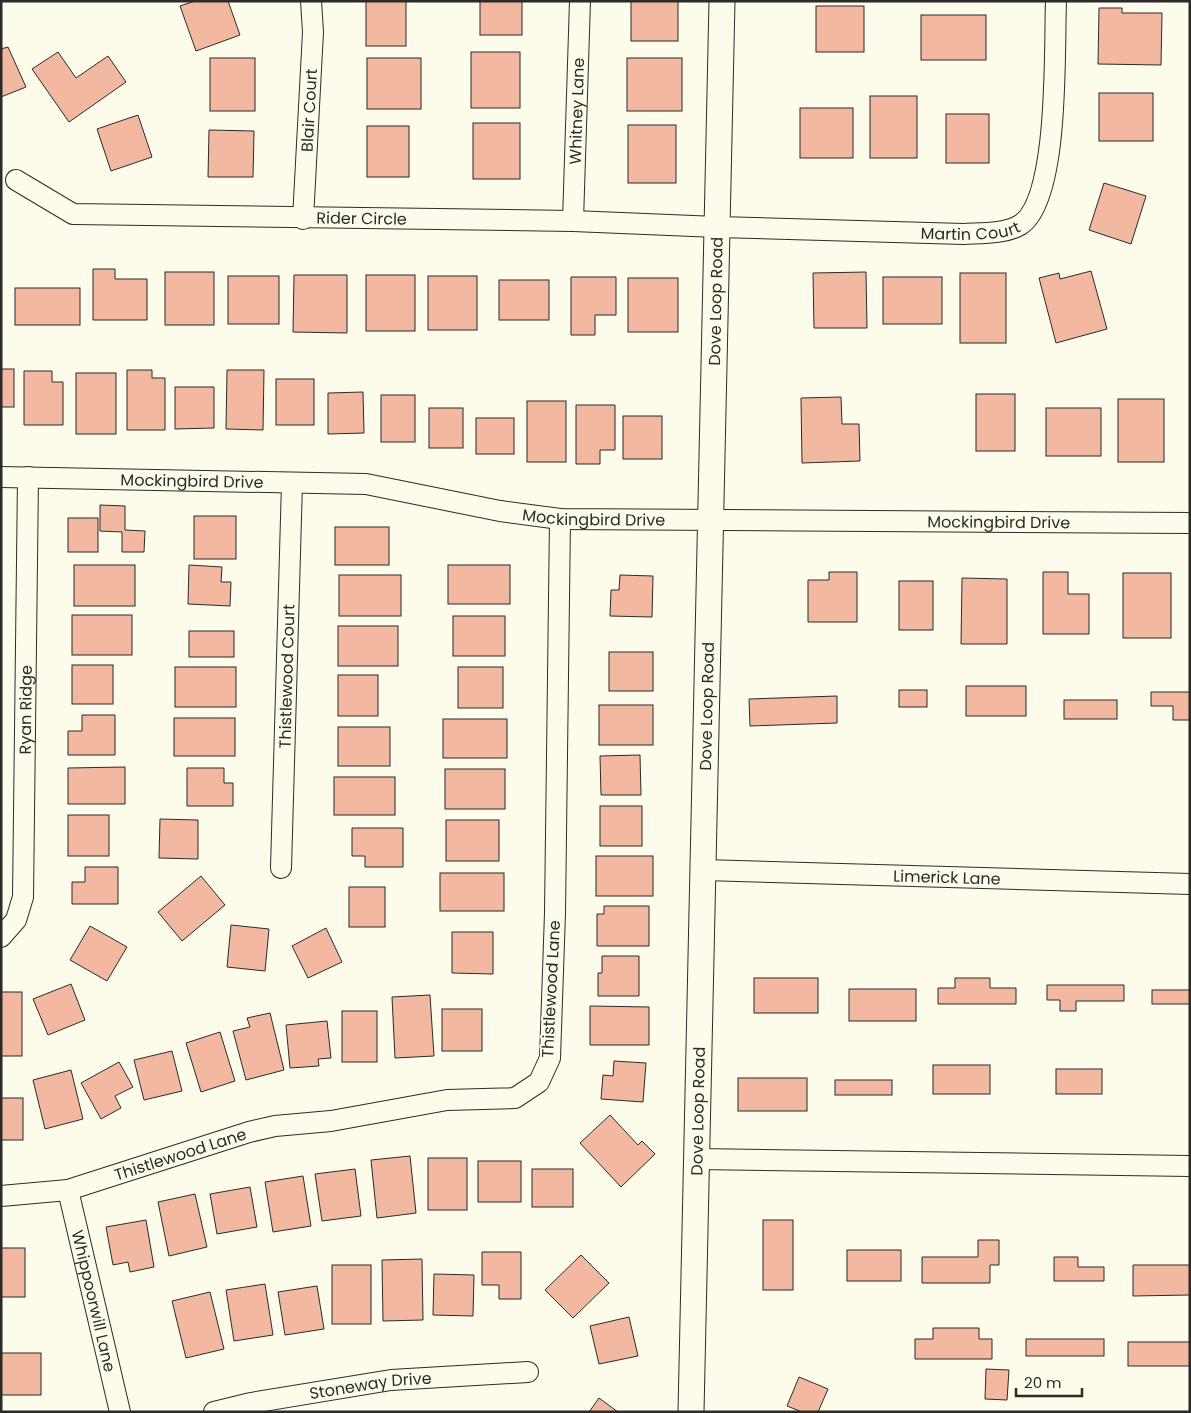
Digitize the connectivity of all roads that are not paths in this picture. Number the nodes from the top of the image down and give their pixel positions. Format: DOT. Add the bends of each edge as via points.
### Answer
graph roads {
  1 [pos="311,1"];
  2 [pos="580,1"];
  3 [pos="722,1"];
  4 [pos="1056,1"];
  5 [pos="16,180"];
  6 [pos="303,219"];
  7 [pos="573,221"];
  8 [pos="717,227"];
  9 [pos="1,477"];
  10 [pos="28,477"];
  11 [pos="292,483"];
  12 [pos="560,519"];
  13 [pos="711,519"];
  14 [pos="1190,524"];
  15 [pos="281,868"];
  16 [pos="703,870"];
  17 [pos="1190,884"];
  18 [pos="1,937"];
  19 [pos="697,1159"];
  20 [pos="1190,1166"];
  21 [pos="68,1190"];
  22 [pos="1,1196"];
  23 [pos="528,1372"];
  24 [pos="120,1412"];
  25 [pos="214,1412"];
  26 [pos="691,1412"];
  1 -- 6 [label="street, Blair Court" via="313,32"];
  2 -- 7 [label="street, Whitney Lane"];
  3 -- 8 [label="street, Dove Loop Road"];
  4 -- 8 [label="street, Martin Court" via="1052,139 1041,194 1032,213 1020,225 964,234"];
  5 -- 6 [label="street, Rider Circle" via="73,214"];
  6 -- 7 [label="street, Rider Circle"];
  7 -- 8 [label="street, Rider Circle"];
  8 -- 13 [label="street, Dove Loop Road"];
  9 -- 10 [label="street, Mockingbird Drive"];
  10 -- 11 [label="street, Mockingbird Drive"];
  10 -- 18 [label="street, Ryan Ridge" via="23,897 16,920"];
  11 -- 12 [label="street, Mockingbird Drive" via="366,484 500,511"];
  11 -- 15 [label="street, Thistlewood Court"];
  12 -- 13 [label="street, Mockingbird Drive"];
  12 -- 21 [label="street, Thistlewood Lane" via="551,1039 550,1058 539,1082 516,1098 447,1100 331,1121 275,1126"];
  13 -- 14 [label="street, Mockingbird Drive"];
  13 -- 16 [label="street, Dove Loop Road"];
  16 -- 17 [label="street, Limerick Lane"];
  16 -- 19 [label="street, Dove Loop Road"];
  19 -- 20 [label="street"];
  19 -- 26 [label="street, Dove Loop Road"];
  21 -- 22 [label="street, Thistlewood Lane"];
  21 -- 24 [label="street, Whippoorwill Lane"];
  23 -- 25 [label="street, Stoneway Drive" via="391,1380"];
}
